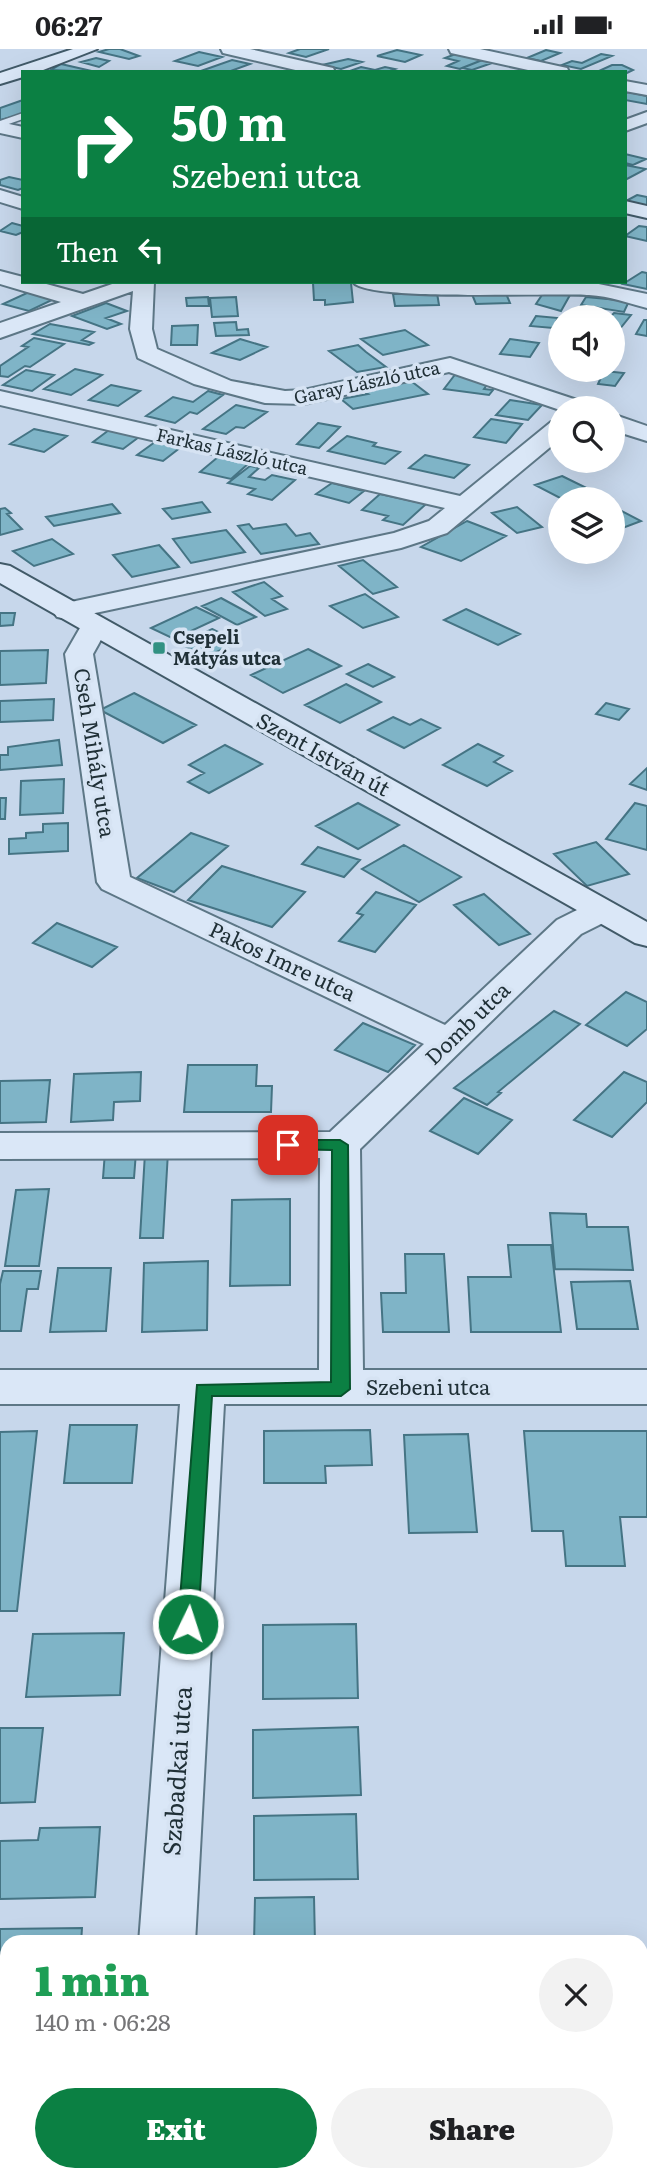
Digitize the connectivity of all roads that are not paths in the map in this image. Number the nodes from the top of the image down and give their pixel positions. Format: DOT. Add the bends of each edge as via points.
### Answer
graph roads {
  1 [pos="89,49"];
  2 [pos="229,49"];
  3 [pos="457,49"];
  4 [pos="0,66"];
  5 [pos="21,70"];
  6 [pos="29,70"];
  7 [pos="318,70"];
  8 [pos="552,70"];
  9 [pos="21,73"];
  10 [pos="0,79"];
  11 [pos="627,86"];
  12 [pos="647,90"];
  13 [pos="21,117"];
  14 [pos="647,117"];
  15 [pos="627,125"];
  16 [pos="0,126"];
  17 [pos="21,132"];
  18 [pos="0,196"];
  19 [pos="21,202"];
  20 [pos="627,207"];
  21 [pos="647,212"];
  22 [pos="0,277"];
  23 [pos="21,283"];
  24 [pos="24,284"];
  25 [pos="135,284"];
  26 [pos="141,284"];
  27 [pos="382,284"];
  28 [pos="82,301"];
  29 [pos="647,301"];
  30 [pos="0,331"];
  31 [pos="0,398"];
  32 [pos="548,398"];
  33 [pos="647,408"];
  34 [pos="625,409"];
  35 [pos="625,425"];
  36 [pos="647,433"];
  37 [pos="548,437"];
  38 [pos="464,505"];
  39 [pos="0,572"];
  40 [pos="67,611"];
  41 [pos="94,627"];
  42 [pos="114,882"];
  43 [pos="630,918"];
  44 [pos="451,1042"];
  45 [pos="340,1145"];
  46 [pos="0,1146"];
  47 [pos="0,1387"];
  48 [pos="647,1387"];
  49 [pos="204,1389"];
  50 [pos="341,1389"];
  51 [pos="168,1935"];
  1 -- 6 [label="street"];
  2 -- 7 [label="street"];
  3 -- 8 [label="street"];
  4 -- 5 [label="street"];
  9 -- 10 [label="street"];
  11 -- 12 [label="street"];
  13 -- 16 [label="lane"];
  14 -- 15 [label="street"];
  16 -- 17 [label="street"];
  18 -- 19 [label="street"];
  20 -- 21 [label="street"];
  22 -- 23 [label="street"];
  24 -- 28 [label="street"];
  25 -- 28 [label="street"];
  26 -- 32 [label="street, Garay László utca" via="146,353 250,393 304,397 450,365"];
  27 -- 29 [label="street" via="581,288"];
  28 -- 30 [label="street"];
  31 -- 38 [label="street, Farkas László utca"];
  33 -- 34 [label="street"];
  35 -- 36 [label="street"];
  37 -- 38 [label="street"];
  38 -- 40 [label="street" via="438,527 401,540"];
  39 -- 40 [label="street, Szent István út"];
  40 -- 41 [label="street, Szent István út"];
  41 -- 42 [label="street, Cseh Mihály utca" via="79,654"];
  41 -- 43 [label="street, Szent István út"];
  42 -- 44 [label="street, Pakos Imre utca"];
  43 -- 44 [label="street, Domb utca" via="569,927"];
  44 -- 45 [label="street, Domb utca"];
  45 -- 46 [label="street"];
  45 -- 50 [label="street"];
  47 -- 49 [label="street, Szebeni utca"];
  48 -- 50 [label="street, Szebeni utca"];
  49 -- 50 [label="street, Szebeni utca"];
  49 -- 51 [label="street, Szabadkai utca"];
}
